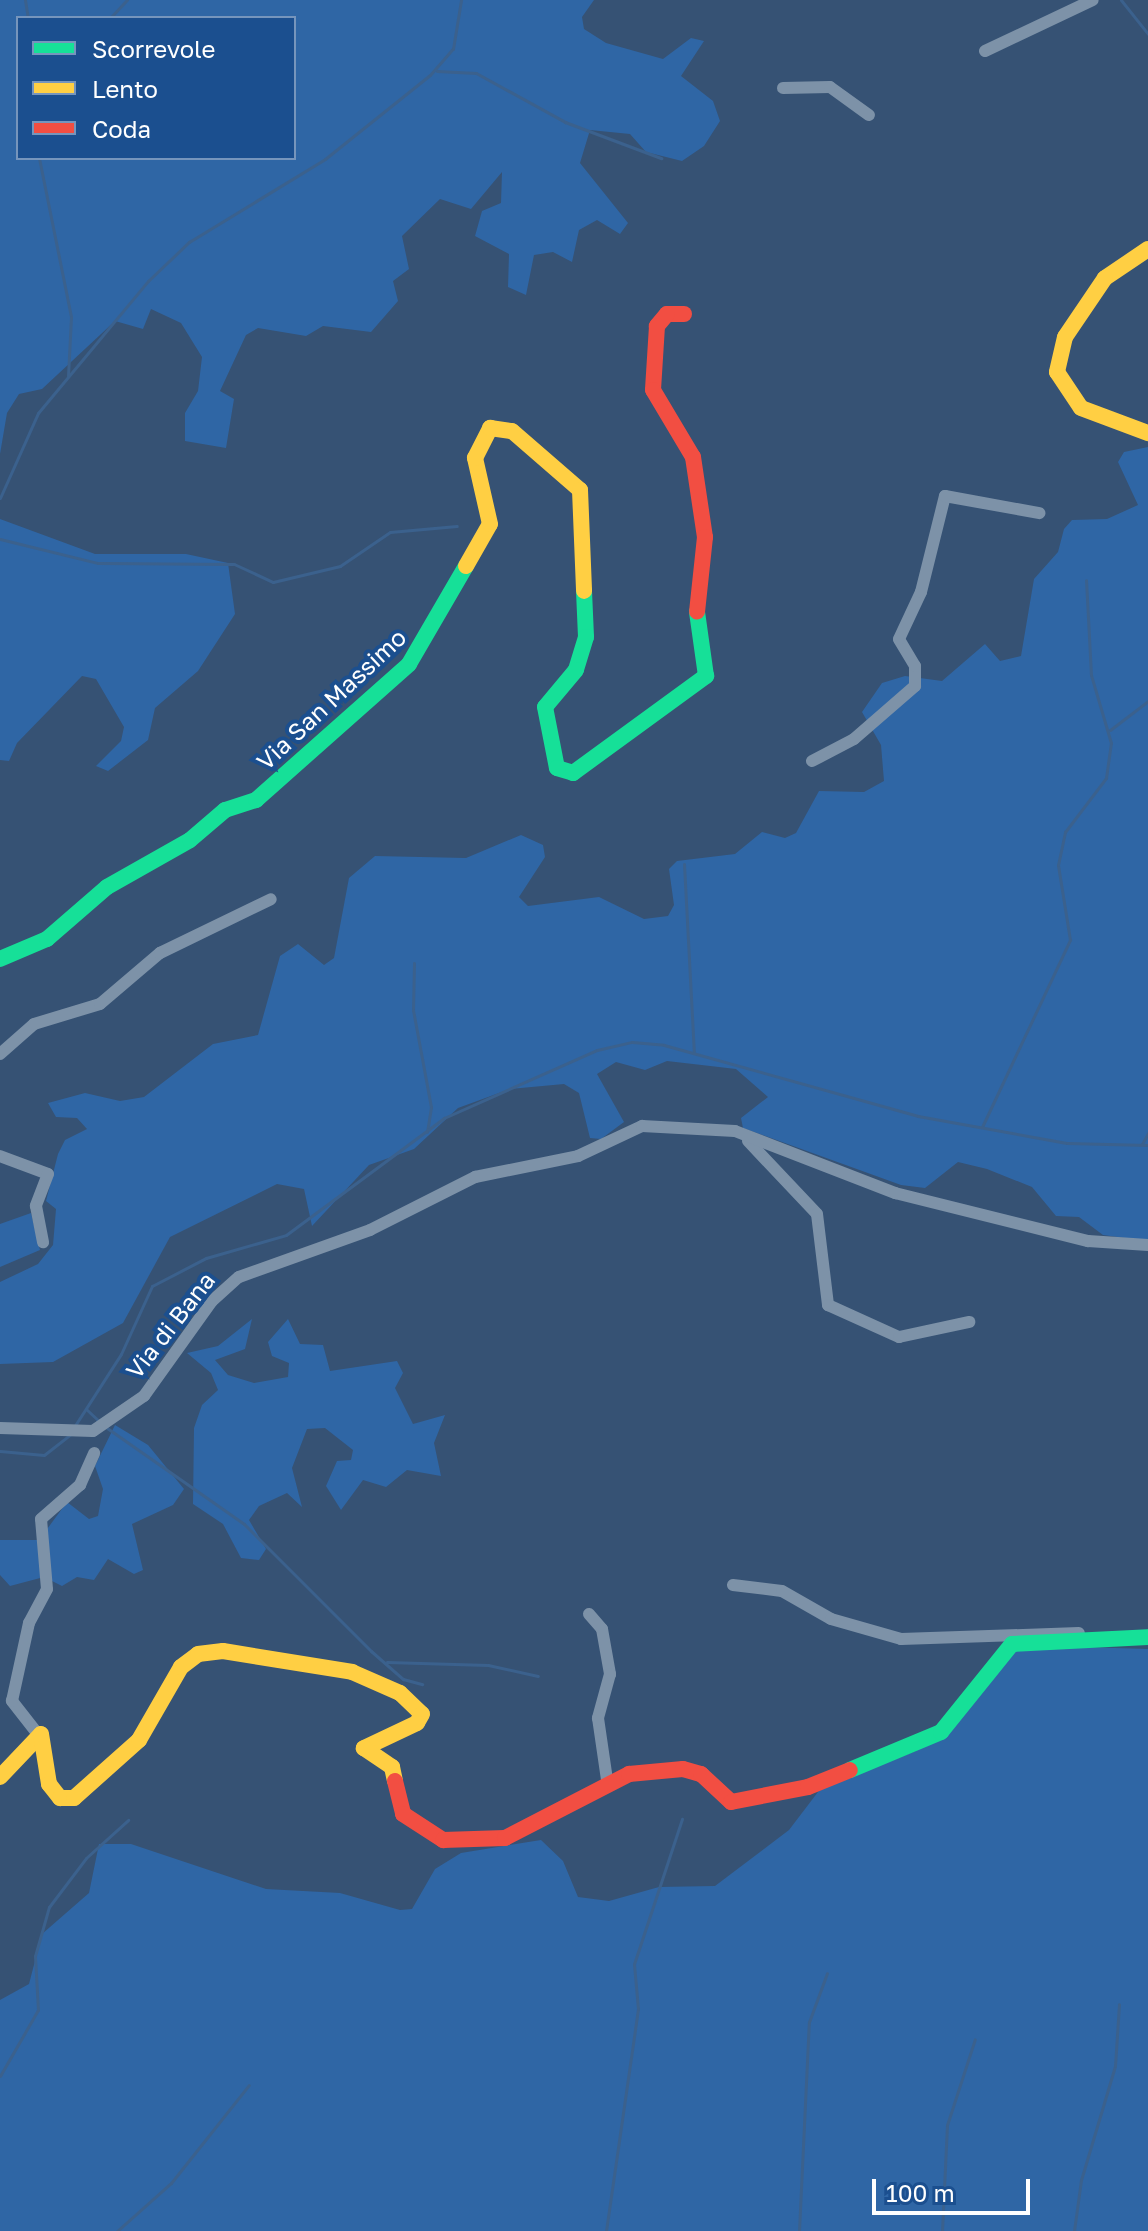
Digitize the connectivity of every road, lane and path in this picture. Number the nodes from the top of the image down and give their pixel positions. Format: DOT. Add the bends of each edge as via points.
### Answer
graph roads {
  1 [pos="1093,0"];
  2 [pos="985,51"];
  3 [pos="783,88"];
  4 [pos="869,115"];
  5 [pos="1148,249"];
  6 [pos="684,314"];
  7 [pos="1148,433"];
  8 [pos="1039,513"];
  9 [pos="812,761"];
  10 [pos="271,899"];
  11 [pos="0,959"];
  12 [pos="0,1054"];
  13 [pos="735,1131"];
  14 [pos="0,1156"];
  15 [pos="43,1242"];
  16 [pos="1148,1245"];
  17 [pos="969,1322"];
  18 [pos="0,1428"];
  19 [pos="94,1453"];
  20 [pos="733,1585"];
  21 [pos="589,1614"];
  22 [pos="1146,1636"];
  23 [pos="37,1733"];
  24 [pos="0,1777"];
  25 [pos="607,1780"];
  1 -- 2 [label="street"];
  3 -- 4 [label="street" via="830,87"];
  5 -- 7 [label="street" via="1105,278 1065,337 1057,372 1081,408"];
  6 -- 11 [label="street, Via San Massimo" via="667,314 657,326 653,390 693,457 705,537 696,608 706,676 632,736 564,772 557,768 545,707 576,670 586,637 580,490 500,425 479,440 475,458 490,524 409,664 256,800 225,810 190,840 107,887 47,939"];
  8 -- 9 [label="street" via="945,496 921,592 899,639 915,666 915,686 854,739"];
  10 -- 12 [label="street" via="160,953 100,1004 34,1024"];
  13 -- 16 [label="street, Via di Bana" via="895,1193 1088,1241"];
  13 -- 17 [label="street" via="768,1157 817,1214 828,1305 899,1337"];
  13 -- 18 [label="street, Via di Bana" via="642,1126 578,1156 475,1177 370,1230 330,1240 223,1288 144,1396 79,1432"];
  14 -- 15 [label="street" via="48,1174 36,1206"];
  19 -- 23 [label="street" via="80,1485 41,1519 47,1589 29,1623 12,1701"];
  20 -- 22 [label="street" via="782,1591 831,1619 901,1639"];
  21 -- 25 [label="street" via="602,1629 610,1674 598,1718"];
  22 -- 25 [label="street" via="1012,1644 941,1732 786,1793 731,1802 701,1774 683,1769"];
  23 -- 24 [label="street"];
  23 -- 25 [label="street" via="46,1741 49,1784 60,1798 74,1798 139,1740 181,1667 198,1654 223,1651 352,1672 412,1702 422,1714 417,1723 368,1744 365,1755 392,1767 403,1814 443,1840 519,1835"];
}
